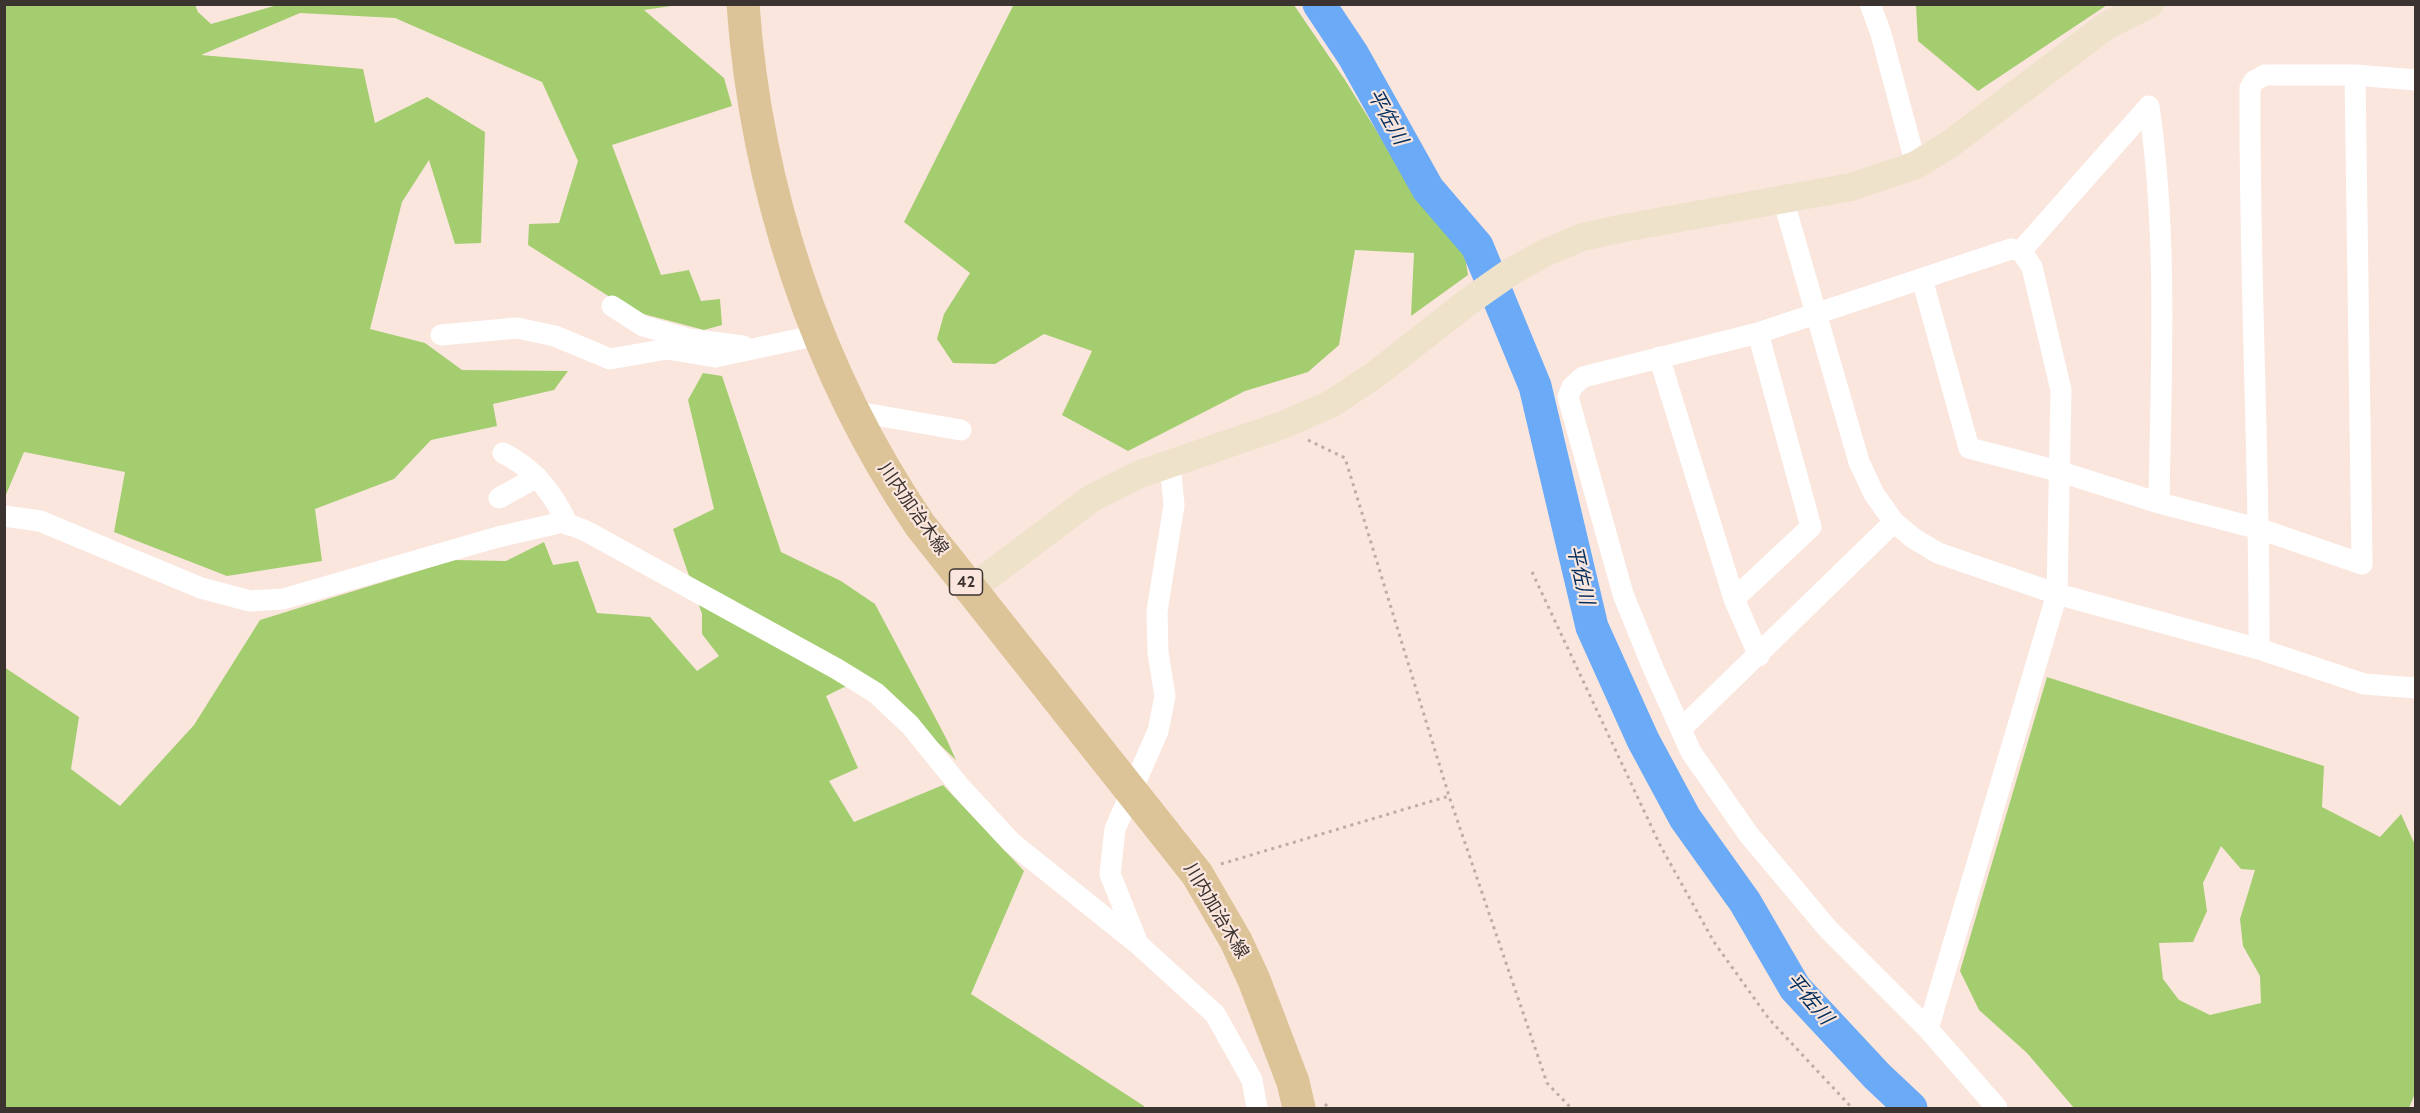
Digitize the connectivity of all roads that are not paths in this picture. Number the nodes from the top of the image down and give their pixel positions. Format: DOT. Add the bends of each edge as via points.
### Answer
graph roads {
  1 [pos="743,4"];
  2 [pos="1870,4"];
  3 [pos="2150,4"];
  4 [pos="2355,75"];
  5 [pos="2415,80"];
  6 [pos="1916,165"];
  7 [pos="1783,200"];
  8 [pos="2021,251"];
  9 [pos="1922,279"];
  10 [pos="612,306"];
  11 [pos="1816,315"];
  12 [pos="1758,333"];
  13 [pos="818,334"];
  14 [pos="441,335"];
  15 [pos="762,348"];
  16 [pos="1659,357"];
  17 [pos="852,411"];
  18 [pos="962,430"];
  19 [pos="503,453"];
  20 [pos="1170,464"];
  21 [pos="2058,471"];
  22 [pos="537,477"];
  23 [pos="499,498"];
  24 [pos="2159,503"];
  25 [pos="4,516"];
  26 [pos="1894,522"];
  27 [pos="568,525"];
  28 [pos="2260,529"];
  29 [pos="971,589"];
  30 [pos="2057,594"];
  31 [pos="1734,599"];
  32 [pos="2259,649"];
  33 [pos="1759,656"];
  34 [pos="2415,688"];
  35 [pos="1681,729"];
  36 [pos="1132,792"];
  37 [pos="1137,944"];
  38 [pos="1928,1029"];
  39 [pos="1312,1106"];
  40 [pos="1257,1108"];
  41 [pos="1997,1108"];
  1 -- 13 [label="main road, 川内加治木線 / 42" via="756,114 768,170"];
  2 -- 6 [label="street"];
  3 -- 6 [label="street" via="2106,26 1950,144"];
  4 -- 5 [label="street"];
  4 -- 28 [label="street" via="2265,75 2250,88"];
  4 -- 28 [label="street" via="2362,564"];
  6 -- 7 [label="street" via="1851,188"];
  7 -- 11 [label="street"];
  7 -- 20 [label="street" via="1582,237 1512,272 1330,404 1283,425"];
  8 -- 9 [label="street" via="2011,249"];
  8 -- 21 [label="street" via="2032,267 2061,390"];
  8 -- 24 [label="street" via="2149,106 2162,306"];
  9 -- 11 [label="street"];
  9 -- 21 [label="street" via="1969,448"];
  10 -- 15 [label="street" via="643,326 689,339"];
  11 -- 12 [label="street"];
  11 -- 26 [label="street" via="1859,462 1874,494"];
  12 -- 16 [label="street"];
  12 -- 31 [label="street" via="1811,527"];
  13 -- 15 [label="street"];
  13 -- 17 [label="main road, 川内加治木線 / 42"];
  14 -- 15 [label="street" via="517,328 555,336 610,359 667,349 715,357"];
  16 -- 31 [label="street"];
  16 -- 35 [label="street" via="1583,377 1568,397 1623,594"];
  17 -- 18 [label="street"];
  17 -- 29 [label="main road, 川内加治木線 / 42" via="920,525"];
  19 -- 22 [label="street"];
  20 -- 29 [label="street" via="1092,498"];
  20 -- 36 [label="street" via="1174,505 1157,610 1165,696 1158,731"];
  21 -- 24 [label="street"];
  21 -- 30 [label="street"];
  22 -- 23 [label="street"];
  22 -- 27 [label="street" via="558,503"];
  24 -- 28 [label="street"];
  25 -- 27 [label="street" via="40,521 201,588 250,601 283,599 498,537 563,522"];
  26 -- 30 [label="street" via="1938,553"];
  26 -- 33 [label="street"];
  27 -- 37 [label="street" via="586,531 876,693 910,725 1012,843"];
  28 -- 32 [label="street"];
  29 -- 36 [label="main road, 川内加治木線 / 42"];
  30 -- 32 [label="street"];
  30 -- 38 [label="street"];
  31 -- 33 [label="street"];
  32 -- 34 [label="street" via="2364,684"];
  33 -- 35 [label="street"];
  35 -- 38 [label="street" via="1691,752 1749,835 1828,929"];
  36 -- 37 [label="street" via="1115,829 1110,874"];
  36 -- 39 [label="main road, 川内加治木線 / 42" via="1197,874 1236,941 1293,1082"];
  37 -- 40 [label="street" via="1215,1014 1252,1080"];
  38 -- 41 [label="street"];
}
